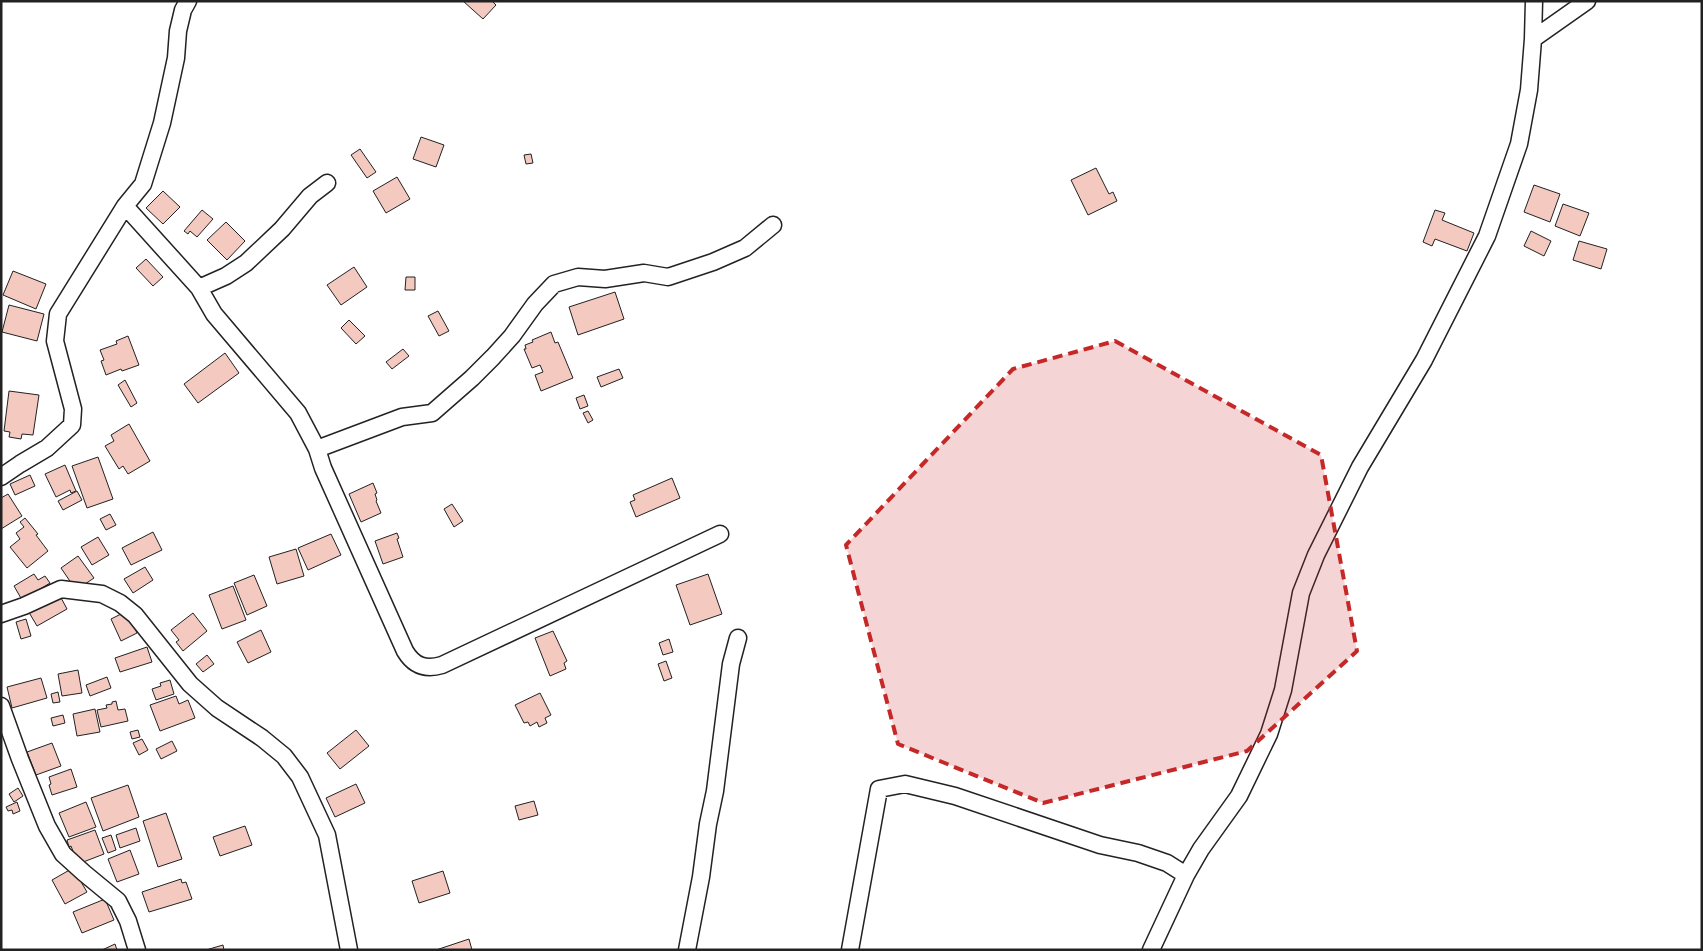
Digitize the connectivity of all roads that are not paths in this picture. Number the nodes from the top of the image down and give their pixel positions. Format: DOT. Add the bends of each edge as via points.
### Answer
graph roads {
  1 [pos="188,1"];
  2 [pos="1534,1"];
  3 [pos="1587,1"];
  4 [pos="1533,39"];
  5 [pos="326,183"];
  6 [pos="125,206"];
  7 [pos="773,225"];
  8 [pos="199,288"];
  9 [pos="317,449"];
  10 [pos="1,477"];
  11 [pos="720,534"];
  12 [pos="1,614"];
  13 [pos="738,638"];
  14 [pos="1,706"];
  15 [pos="1186,875"];
  16 [pos="137,950"];
  17 [pos="349,950"];
  18 [pos="687,950"];
  19 [pos="850,950"];
  20 [pos="1151,950"];
  1 -- 6 [label="street" via="178,31 176,58 162,124 143,184"];
  2 -- 4 [label="street"];
  3 -- 4 [label="street"];
  4 -- 15 [label="street" via="1529,90 1519,144 1487,236 1424,360 1360,467 1316,555 1301,593 1282,690 1269,734 1239,796"];
  5 -- 8 [label="street" via="246,263"];
  6 -- 8 [label="street"];
  6 -- 10 [label="street" via="58,314 54,341 73,409 72,426 47,448"];
  7 -- 9 [label="street" via="745,248 668,277 644,273 605,279 578,277 554,284 493,357 432,413 402,417"];
  8 -- 9 [label="street" via="214,314 298,413"];
  9 -- 11 [label="street" via="405,651 410,659 430,668"];
  12 -- 17 [label="street" via="61,589 102,594 120,603 136,615 190,684 217,708 284,756 300,777 327,835"];
  13 -- 18 [label="street" via="731,664 715,791"];
  14 -- 16 [label="street" via="47,826 63,854 118,901"];
  15 -- 19 [label="street" via="1167,863 1138,853 1100,845 955,796 905,784 880,789"];
  15 -- 20 [label="street"];
}
